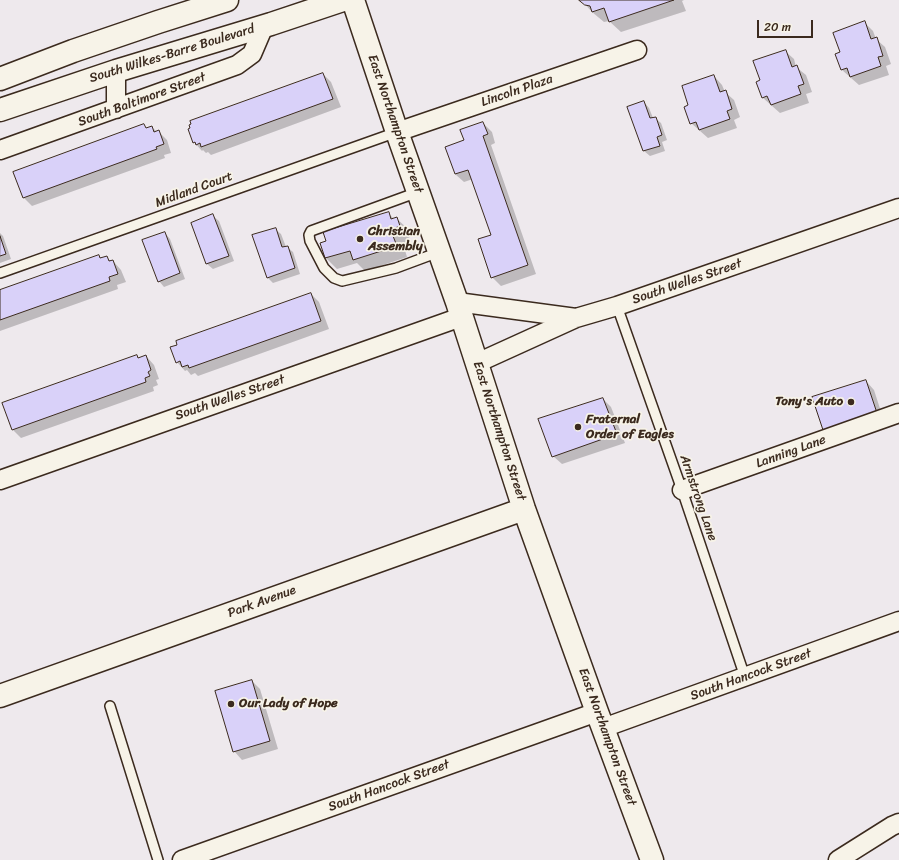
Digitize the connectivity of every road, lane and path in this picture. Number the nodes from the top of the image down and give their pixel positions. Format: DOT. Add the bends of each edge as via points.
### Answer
graph roads {
  1 [pos="227,0"];
  2 [pos="343,0"];
  3 [pos="353,0"];
  4 [pos="264,26"];
  5 [pos="636,50"];
  6 [pos="116,71"];
  7 [pos="0,79"];
  8 [pos="116,109"];
  9 [pos="0,110"];
  10 [pos="397,132"];
  11 [pos="0,150"];
  12 [pos="418,192"];
  13 [pos="899,208"];
  14 [pos="439,252"];
  15 [pos="0,273"];
  16 [pos="617,306"];
  17 [pos="459,309"];
  18 [pos="576,318"];
  19 [pos="477,363"];
  20 [pos="899,413"];
  21 [pos="0,480"];
  22 [pos="682,490"];
  23 [pos="524,508"];
  24 [pos="899,621"];
  25 [pos="745,677"];
  26 [pos="0,696"];
  27 [pos="110,706"];
  28 [pos="600,720"];
  29 [pos="899,823"];
  30 [pos="158,860"];
  31 [pos="182,860"];
  32 [pos="652,860"];
  33 [pos="838,860"];
  1 -- 7 [label="main road" via="80,48"];
  2 -- 4 [label="main road, South Wilkes-Barre Boulevard"];
  3 -- 10 [label="main road, East Northampton Street"];
  4 -- 6 [label="main road, South Wilkes-Barre Boulevard"];
  4 -- 8 [label="street, South Baltimore Street" via="252,54 237,65"];
  5 -- 10 [label="street, Lincoln Plaza"];
  6 -- 8 [label="street"];
  6 -- 9 [label="main road, South Wilkes-Barre Boulevard"];
  8 -- 11 [label="street, South Baltimore Street"];
  10 -- 12 [label="main road, East Northampton Street"];
  10 -- 15 [label="lane, Midland Court"];
  12 -- 14 [label="main road, East Northampton Street"];
  12 -- 14 [label="lane" via="311,231 310,241 324,268 334,278 342,281 396,268"];
  13 -- 16 [label="street, South Welles Street"];
  14 -- 17 [label="main road, East Northampton Street"];
  16 -- 18 [label="street, South Welles Street"];
  16 -- 22 [label="lane, Armstrong Lane"];
  17 -- 18 [label="street"];
  17 -- 19 [label="main road, East Northampton Street"];
  17 -- 21 [label="street, South Welles Street"];
  18 -- 19 [label="street, South Welles Street"];
  19 -- 23 [label="main road, East Northampton Street"];
  20 -- 22 [label="street, Lanning Lane"];
  22 -- 25 [label="lane, Armstrong Lane"];
  23 -- 26 [label="main road, Park Avenue"];
  23 -- 28 [label="main road, East Northampton Street"];
  24 -- 25 [label="street, South Hancock Street"];
  25 -- 28 [label="street, South Hancock Street"];
  27 -- 30 [label="lane"];
  28 -- 31 [label="street, South Hancock Street"];
  28 -- 32 [label="main road, East Northampton Street"];
  29 -- 33 [label="street"];
}
